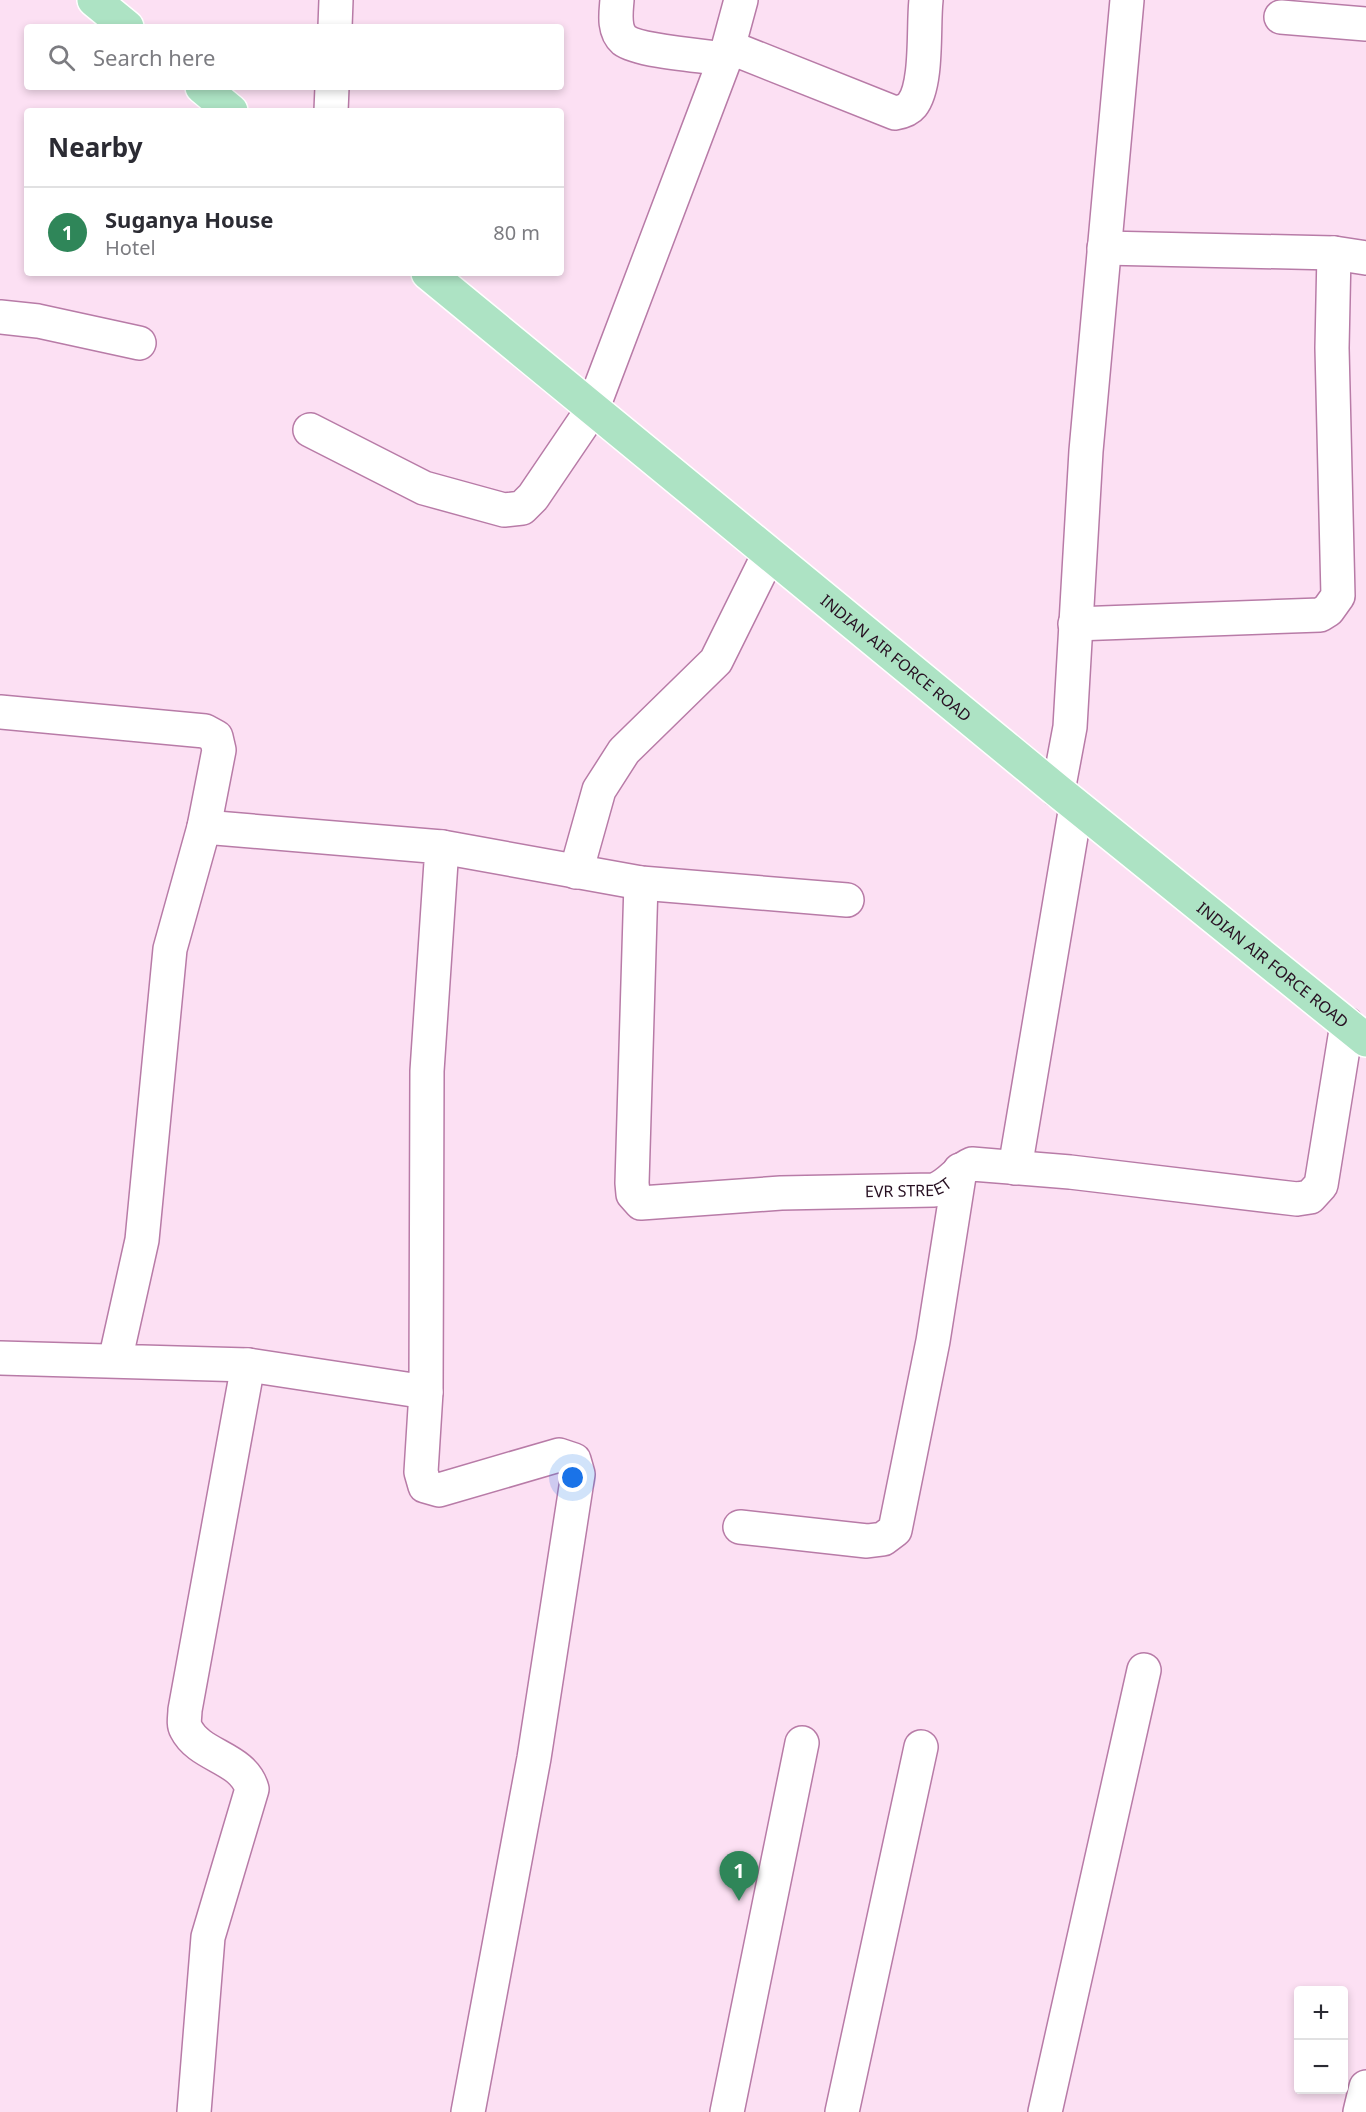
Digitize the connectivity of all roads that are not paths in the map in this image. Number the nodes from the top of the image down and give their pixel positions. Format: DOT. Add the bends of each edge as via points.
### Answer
graph roads {
  1 [pos="94,0"];
  2 [pos="336,0"];
  3 [pos="617,0"];
  4 [pos="741,0"];
  5 [pos="926,0"];
  6 [pos="1127,0"];
  7 [pos="1281,17"];
  8 [pos="123,24"];
  9 [pos="335,24"];
  10 [pos="1366,24"];
  11 [pos="727,53"];
  12 [pos="205,90"];
  13 [pos="332,90"];
  14 [pos="227,108"];
  15 [pos="332,108"];
  16 [pos="1104,248"];
  17 [pos="1334,253"];
  18 [pos="1366,258"];
  19 [pos="432,276"];
  20 [pos="0,316"];
  21 [pos="139,343"];
  22 [pos="592,410"];
  23 [pos="310,430"];
  24 [pos="769,554"];
  25 [pos="1075,624"];
  26 [pos="0,712"];
  27 [pos="1067,799"];
  28 [pos="204,827"];
  29 [pos="442,847"];
  30 [pos="576,872"];
  31 [pos="641,883"];
  32 [pos="847,900"];
  33 [pos="1356,1032"];
  34 [pos="1015,1168"];
  35 [pos="960,1170"];
  36 [pos="0,1358"];
  37 [pos="115,1361"];
  38 [pos="248,1365"];
  39 [pos="426,1392"];
  40 [pos="740,1527"];
  41 [pos="1144,1670"];
  42 [pos="802,1743"];
  43 [pos="921,1747"];
  44 [pos="1366,2086"];
  45 [pos="194,2112"];
  46 [pos="468,2112"];
  47 [pos="727,2112"];
  48 [pos="842,2112"];
  49 [pos="1045,2112"];
  50 [pos="1360,2112"];
  1 -- 8 [label="main road"];
  2 -- 9 [label="street"];
  3 -- 11 [label="street" via="617,30 624,40 638,47"];
  4 -- 11 [label="street"];
  5 -- 11 [label="street" via="923,65 916,96 912,105 895,114"];
  6 -- 16 [label="street"];
  7 -- 10 [label="street"];
  11 -- 22 [label="street"];
  12 -- 14 [label="main road"];
  13 -- 15 [label="street"];
  16 -- 17 [label="street"];
  16 -- 25 [label="street"];
  17 -- 18 [label="street"];
  17 -- 25 [label="street" via="1332,348 1338,596 1335,603 1320,615"];
  19 -- 22 [label="main road, INDIAN AIR FORCE ROAD"];
  20 -- 21 [label="street"];
  22 -- 23 [label="street" via="533,496 522,507 504,510 424,488"];
  22 -- 24 [label="main road, INDIAN AIR FORCE ROAD"];
  24 -- 27 [label="main road, INDIAN AIR FORCE ROAD"];
  24 -- 30 [label="street" via="716,661 624,751 599,790"];
  25 -- 27 [label="street"];
  26 -- 28 [label="street" via="206,731 216,737 219,750"];
  27 -- 33 [label="main road, INDIAN AIR FORCE ROAD"];
  27 -- 34 [label="street"];
  28 -- 29 [label="street"];
  28 -- 37 [label="street" via="170,949 142,1240"];
  29 -- 30 [label="street"];
  29 -- 39 [label="street" via="427,1071"];
  30 -- 31 [label="street"];
  31 -- 32 [label="street"];
  31 -- 35 [label="street, EVR STREET" via="632,1183 636,1200 653,1203 781,1193 934,1190"];
  33 -- 34 [label="street, EVR STREET" via="1321,1185 1310,1197 1297,1199"];
  34 -- 35 [label="street, EVR STREET" via="972,1164"];
  35 -- 40 [label="street" via="945,1274 895,1530 883,1539 867,1541"];
  36 -- 37 [label="street"];
  37 -- 38 [label="street"];
  38 -- 39 [label="street"];
  38 -- 45 [label="street" via="185,1710 185,1727 193,1738 243,1771 252,1789 208,1937"];
  39 -- 46 [label="street" via="421,1472 425,1486 438,1490 560,1455 574,1460 578,1474 534,1758"];
  41 -- 49 [label="street"];
  42 -- 47 [label="street"];
  43 -- 48 [label="street"];
  44 -- 50 [label="street"];
}
